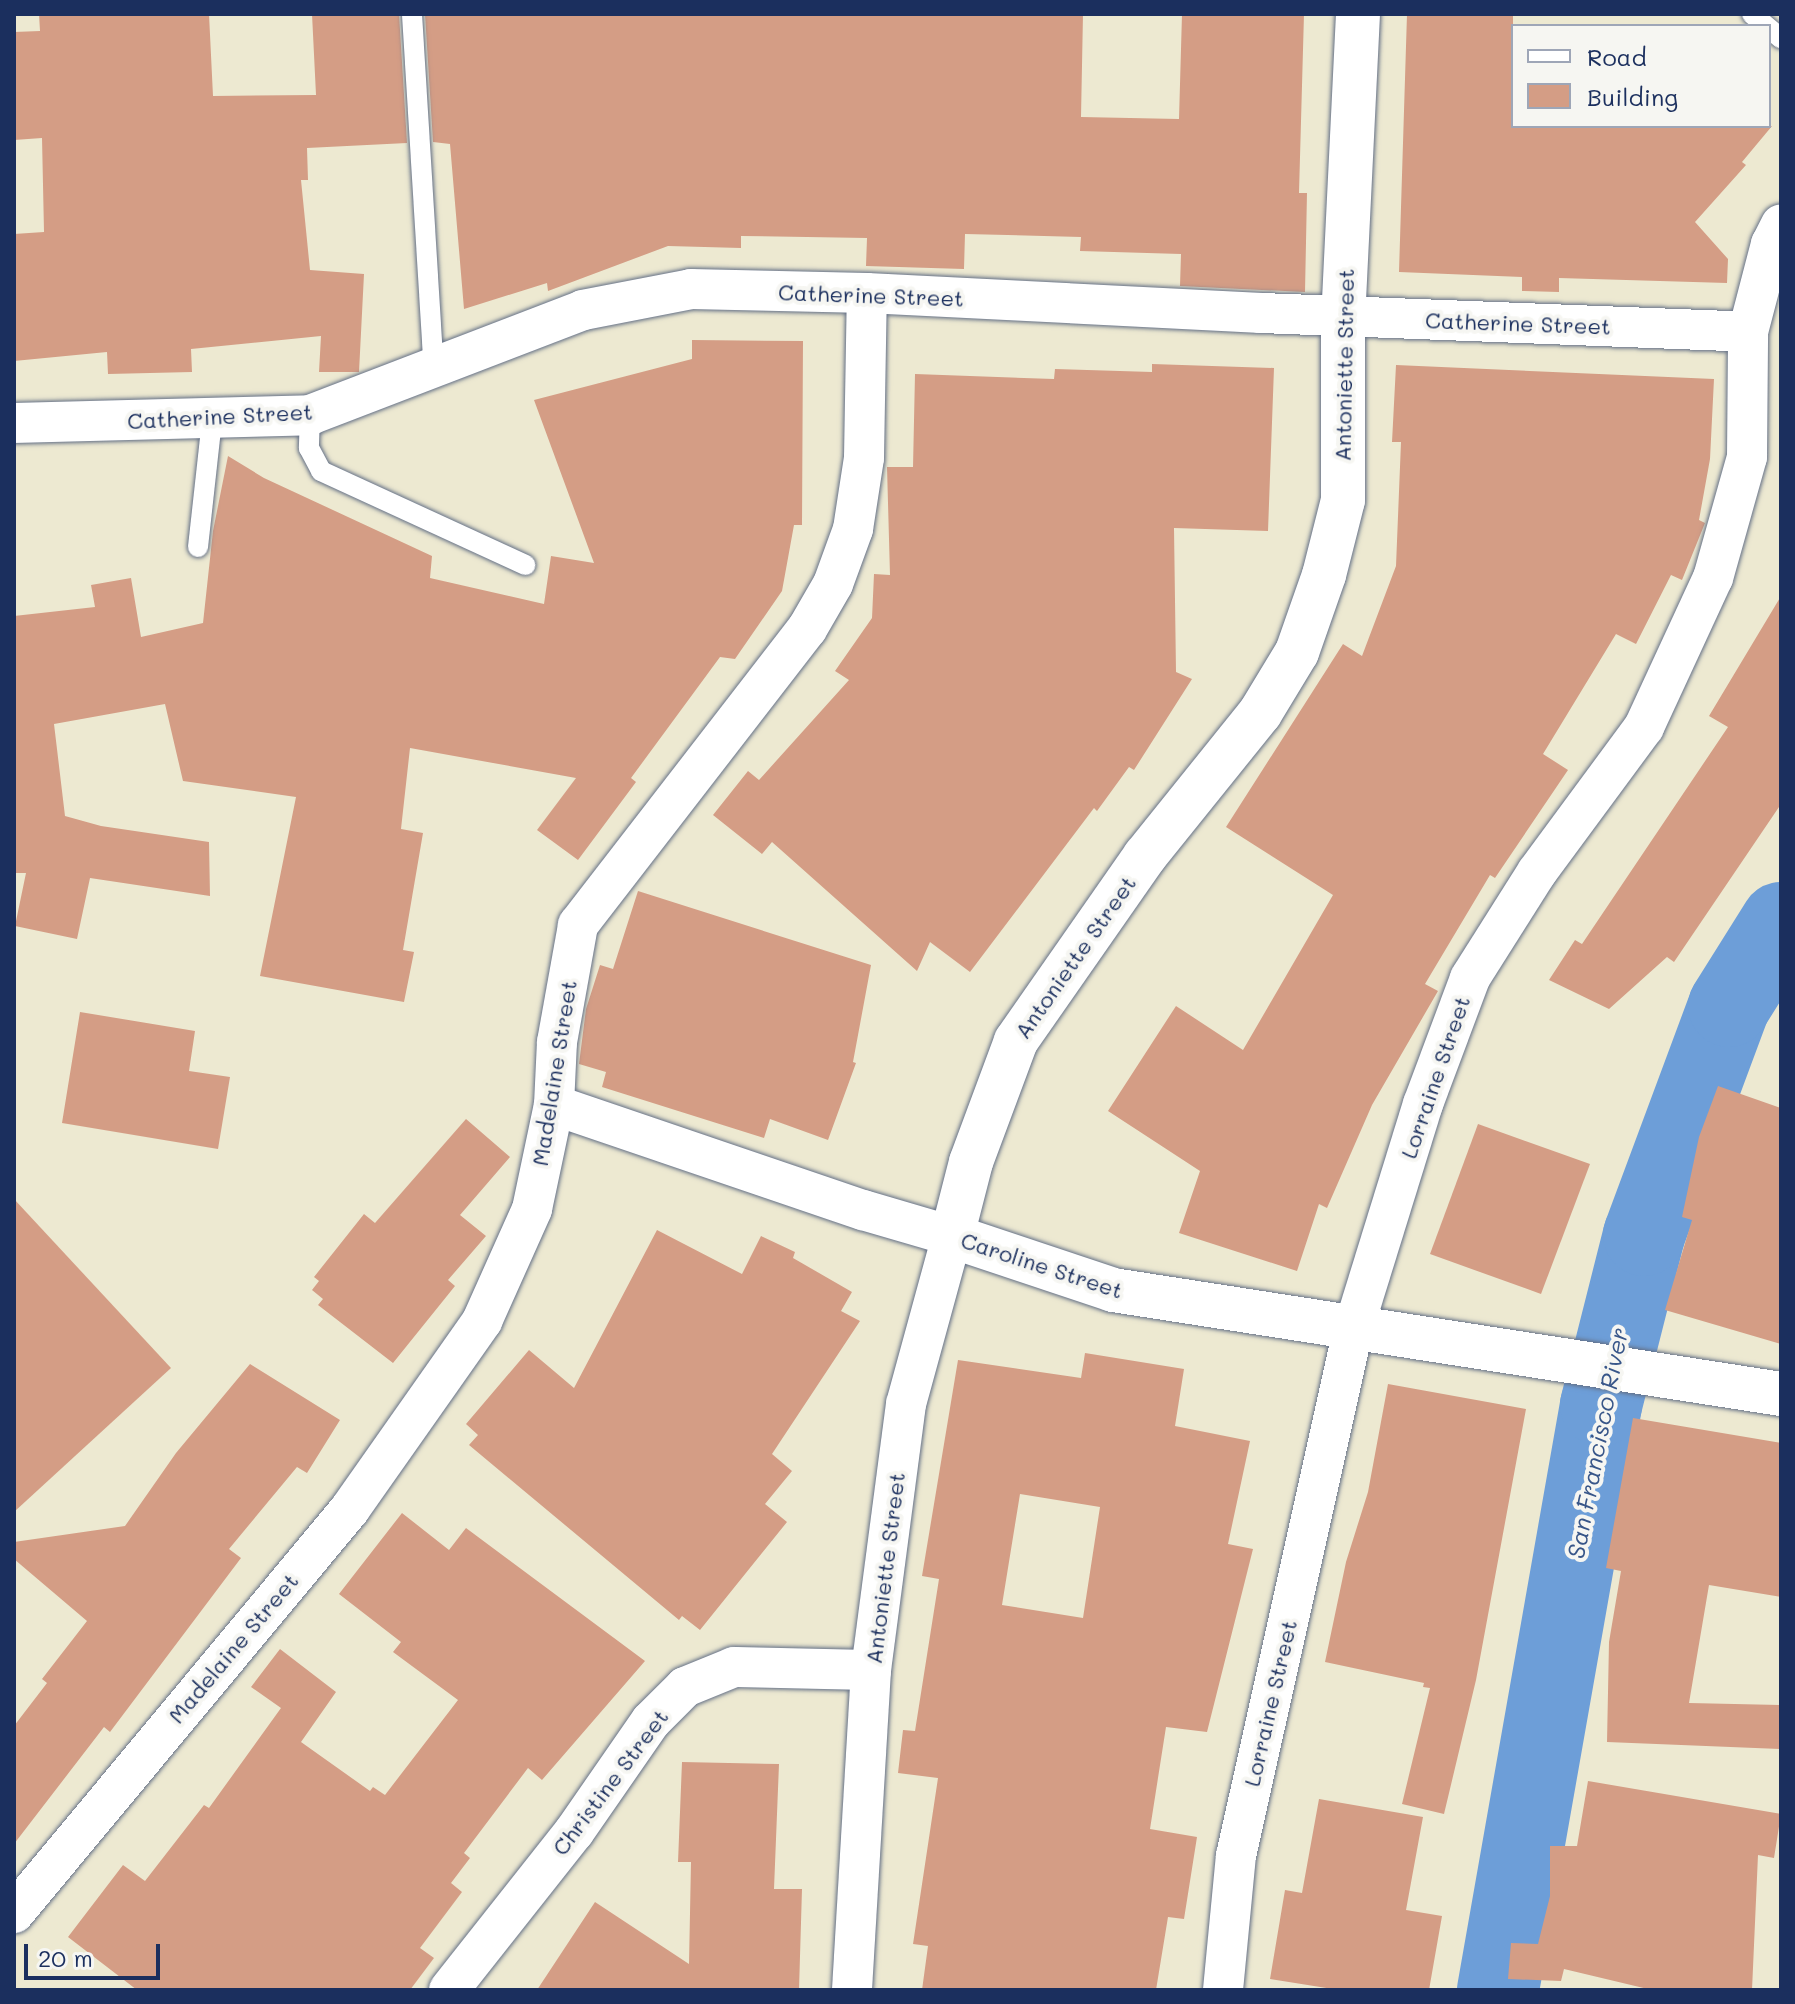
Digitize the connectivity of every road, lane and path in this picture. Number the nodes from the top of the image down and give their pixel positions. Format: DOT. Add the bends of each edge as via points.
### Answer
graph roads {
  1 [pos="412,14"];
  2 [pos="1358,14"];
  3 [pos="1781,224"];
  4 [pos="867,293"];
  5 [pos="1343,316"];
  6 [pos="1748,332"];
  7 [pos="434,370"];
  8 [pos="310,415"];
  9 [pos="212,420"];
  10 [pos="14,423"];
  11 [pos="198,547"];
  12 [pos="525,565"];
  13 [pos="554,1105"];
  14 [pos="952,1236"];
  15 [pos="1353,1330"];
  16 [pos="1781,1394"];
  17 [pos="871,1670"];
  18 [pos="14,1913"];
  19 [pos="449,1990"];
  20 [pos="852,1990"];
  21 [pos="1223,1990"];
  1 -- 7 [label="lane"];
  2 -- 5 [label="street, Antoniette Street"];
  3 -- 6 [label="street, Lorraine Street"];
  4 -- 5 [label="street, Catherine Street"];
  4 -- 7 [label="street, Catherine Street" via="691,289 583,310"];
  4 -- 13 [label="street, Madelaine Street" via="864,458 853,529 833,584 807,629 578,925 557,1042"];
  5 -- 6 [label="street, Catherine Street"];
  5 -- 14 [label="street, Antoniette Street" via="1343,500 1297,652 1260,713 1145,856 1016,1041 990,1106"];
  6 -- 15 [label="street, Lorraine Street" via="1747,457 1713,578 1644,727 1537,872 1470,978 1423,1104"];
  7 -- 8 [label="street, Catherine Street"];
  8 -- 9 [label="street, Catherine Street"];
  8 -- 12 [label="lane" via="309,448 321,471"];
  9 -- 10 [label="street, Catherine Street"];
  9 -- 11 [label="lane"];
  13 -- 14 [label="street, Caroline Street"];
  13 -- 18 [label="street, Madelaine Street" via="532,1209 482,1321 350,1509"];
  14 -- 15 [label="street, Caroline Street" via="1113,1290"];
  14 -- 17 [label="street, Antoniette Street" via="906,1404"];
  15 -- 16 [label="street, Caroline Street"];
  15 -- 21 [label="street, Lorraine Street" via="1236,1856"];
  17 -- 19 [label="street, Christine Street" via="734,1667 685,1687 651,1721 574,1832"];
  17 -- 20 [label="street, Antoniette Street"];
}
